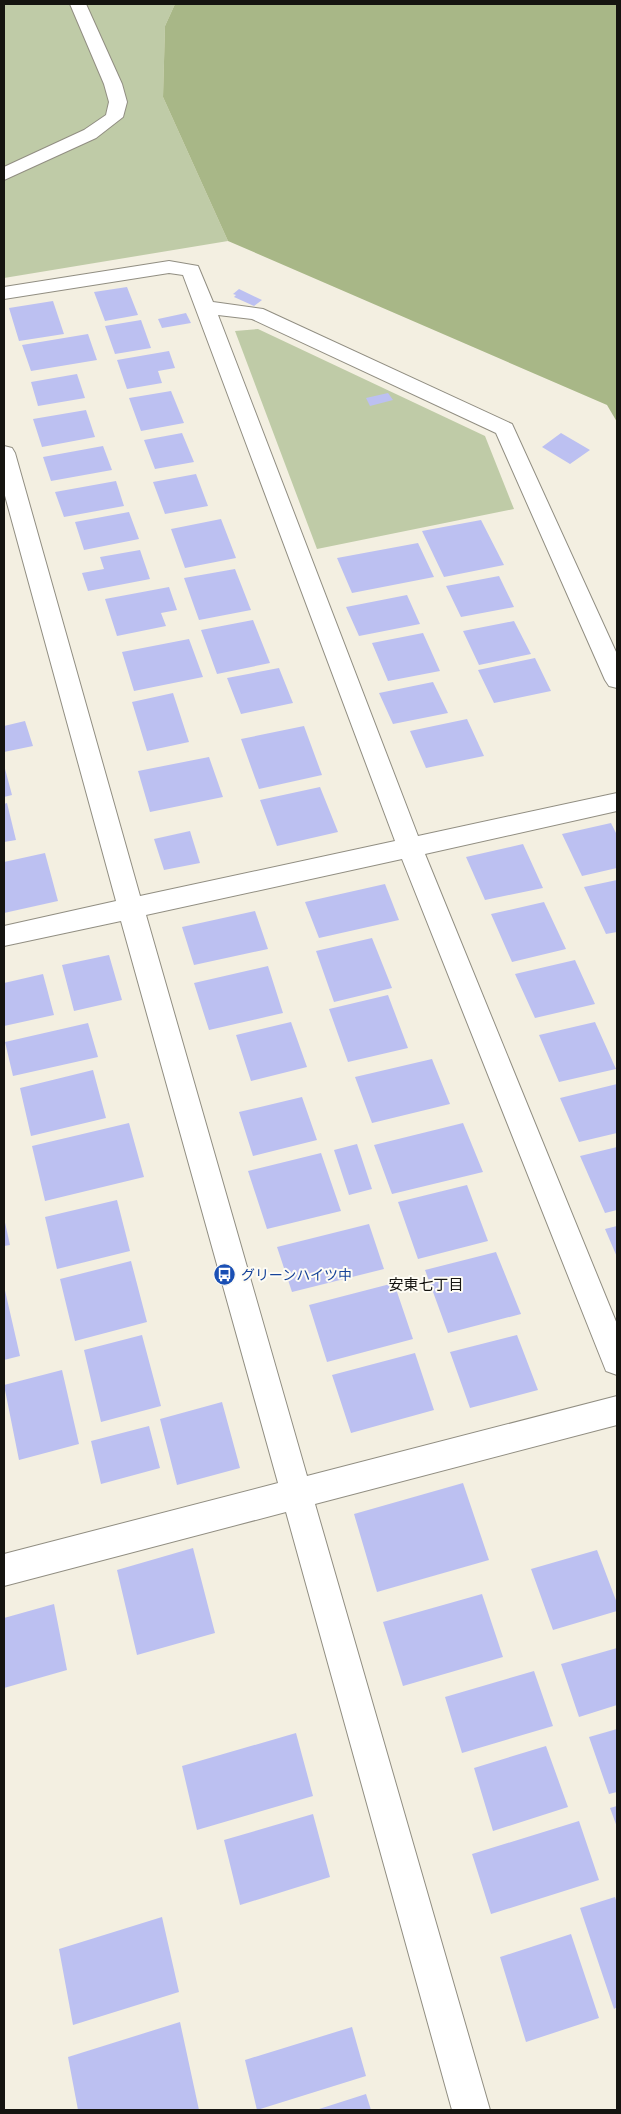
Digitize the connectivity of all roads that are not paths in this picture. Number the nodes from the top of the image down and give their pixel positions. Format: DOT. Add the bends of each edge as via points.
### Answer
graph roads {
  1 [pos="78,4"];
  2 [pos="4,174"];
  3 [pos="4,293"];
  4 [pos="205,307"];
  5 [pos="4,453"];
  6 [pos="617,680"];
  7 [pos="617,802"];
  8 [pos="410,846"];
  9 [pos="129,909"];
  10 [pos="4,936"];
  11 [pos="617,1361"];
  12 [pos="617,1410"];
  13 [pos="298,1494"];
  14 [pos="4,1570"];
  15 [pos="471,2110"];
  1 -- 2 [label="street" via="113,84 118,102 114,118 90,134"];
  3 -- 4 [label="street" via="170,267 191,270"];
  4 -- 6 [label="street" via="256,314 505,429"];
  4 -- 8 [label="street"];
  5 -- 9 [label="street"];
  7 -- 8 [label="street"];
  8 -- 9 [label="street"];
  8 -- 11 [label="street"];
  9 -- 10 [label="street"];
  9 -- 13 [label="street"];
  12 -- 13 [label="street"];
  13 -- 14 [label="street"];
  13 -- 15 [label="street"];
}
